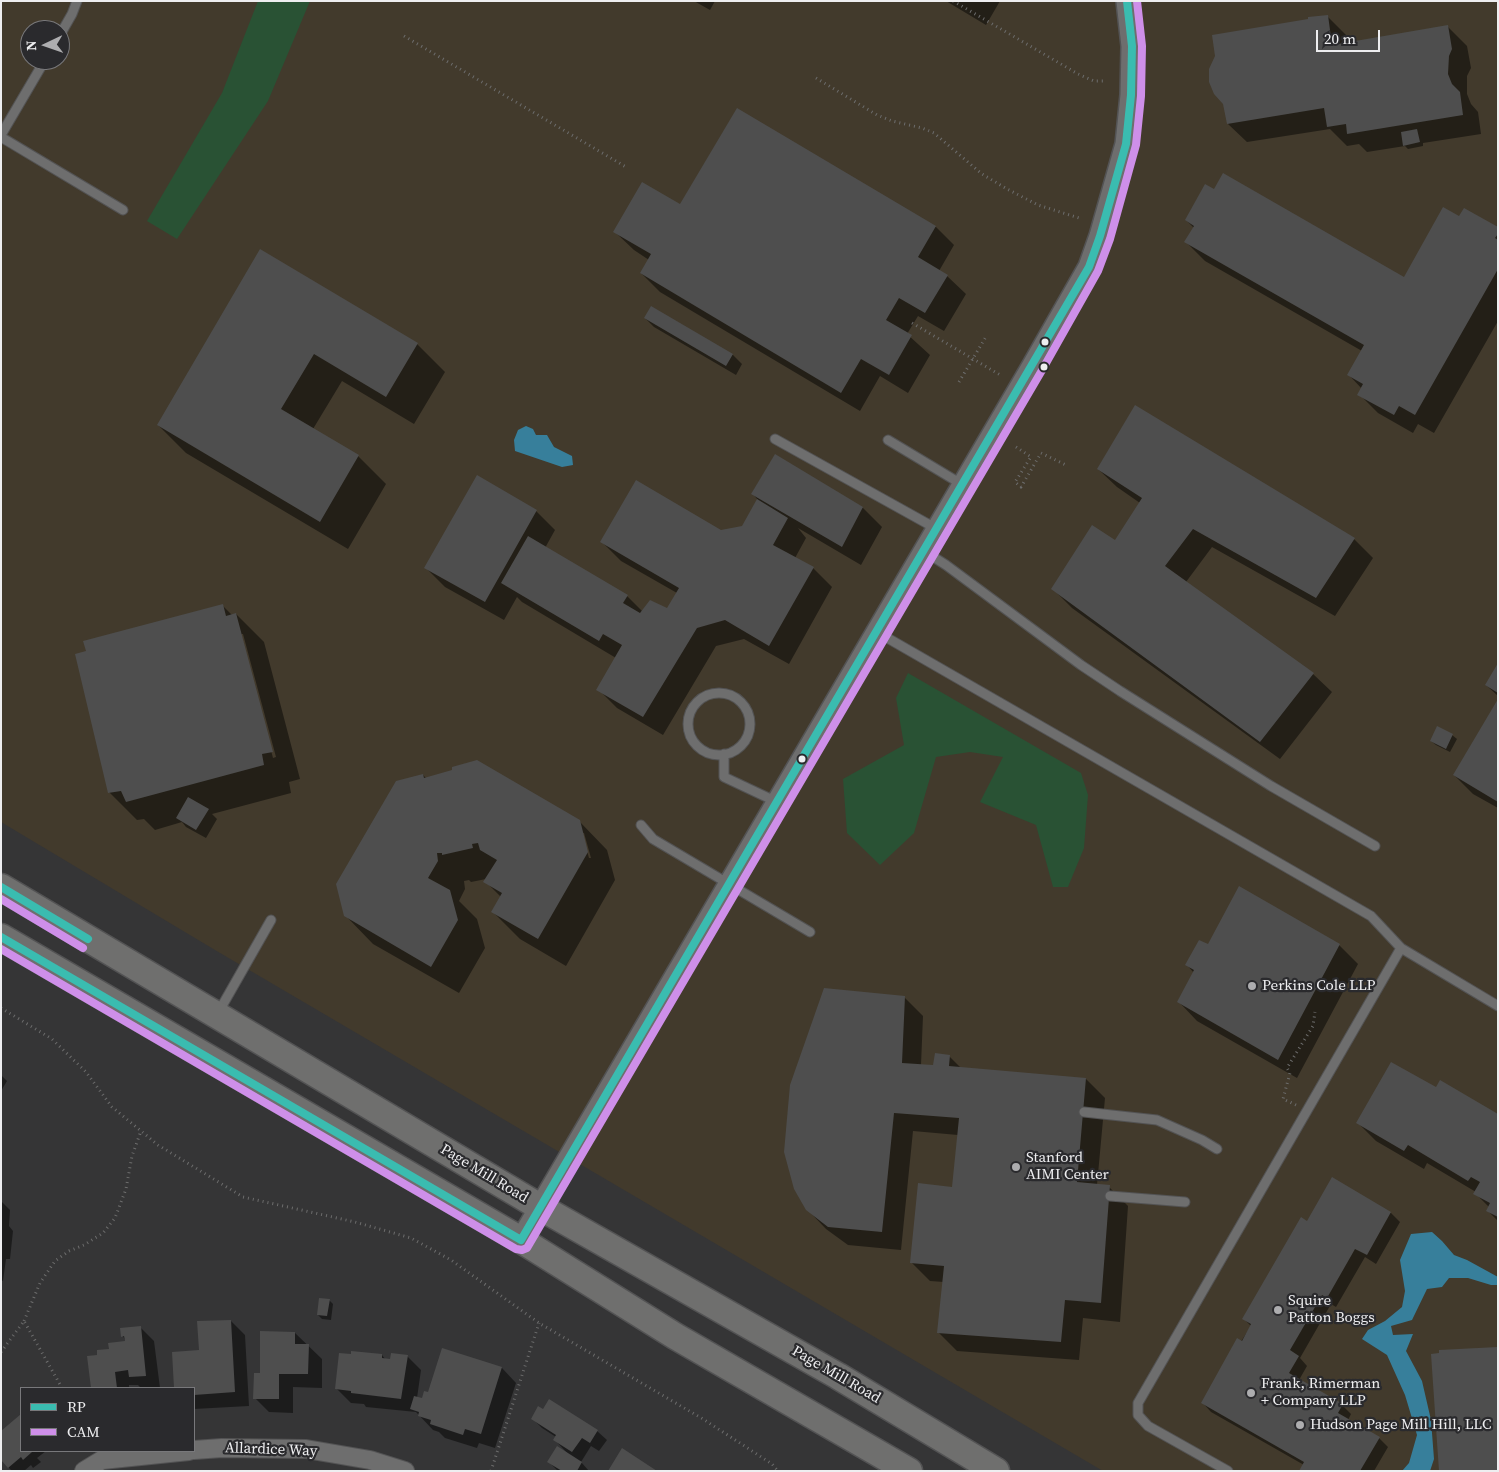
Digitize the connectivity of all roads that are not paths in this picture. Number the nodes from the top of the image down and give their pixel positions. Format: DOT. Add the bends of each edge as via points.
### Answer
graph roads {
  1 [pos="77,1"];
  2 [pos="1127,1"];
  3 [pos="69,20"];
  4 [pos="39,70"];
  5 [pos="1,136"];
  6 [pos="123,210"];
  7 [pos="775,438"];
  8 [pos="888,440"];
  9 [pos="963,485"];
  10 [pos="937,529"];
  11 [pos="924,551"];
  12 [pos="877,632"];
  13 [pos="724,754"];
  14 [pos="777,802"];
  15 [pos="641,824"];
  16 [pos="1375,846"];
  17 [pos="728,884"];
  18 [pos="1,887"];
  19 [pos="271,920"];
  20 [pos="810,932"];
  21 [pos="1,937"];
  22 [pos="1402,948"];
  23 [pos="1498,1006"];
  24 [pos="217,1015"];
  25 [pos="1084,1112"];
  26 [pos="1217,1149"];
  27 [pos="1110,1196"];
  28 [pos="1185,1202"];
  29 [pos="540,1207"];
  30 [pos="521,1240"];
  31 [pos="195,1450"];
  32 [pos="179,1452"];
  33 [pos="84,1471"];
  34 [pos="405,1471"];
  35 [pos="909,1471"];
  36 [pos="996,1471"];
  37 [pos="1228,1471"];
  1 -- 3 [label="lane"];
  2 -- 9 [label="street" via="1132,46 1126,144 1093,258"];
  4 -- 5 [label="lane"];
  5 -- 6 [label="lane"];
  7 -- 10 [label="lane"];
  8 -- 9 [label="lane"];
  9 -- 10 [label="street"];
  10 -- 11 [label="street"];
  11 -- 12 [label="street"];
  11 -- 16 [label="lane" via="1120,691 1270,786"];
  12 -- 14 [label="street"];
  12 -- 22 [label="lane" via="1371,916"];
  13 -- 13 [label="lane" via="742,744 750,725 748,714 737,698 717,693 707,695 694,705 688,728 690,736 701,749"];
  13 -- 14 [label="lane" via="724,777"];
  14 -- 17 [label="street"];
  15 -- 17 [label="lane" via="653,839"];
  17 -- 20 [label="lane"];
  17 -- 29 [label="street"];
  18 -- 24 [label="main road, Page Mill Road"];
  19 -- 24 [label="lane"];
  21 -- 30 [label="main road"];
  22 -- 23 [label="lane"];
  22 -- 37 [label="lane" via="1138,1403 1138,1415 1148,1426"];
  24 -- 29 [label="main road, Page Mill Road"];
  25 -- 26 [label="lane" via="1157,1120"];
  27 -- 28 [label="lane"];
  29 -- 30 [label="street"];
  29 -- 36 [label="main road, Page Mill Road" via="829,1371"];
  30 -- 35 [label="main road" via="675,1336"];
  31 -- 34 [label="street, Allardice Way" via="306,1449 370,1460"];
  32 -- 33 [label="street" via="102,1460"];
}
